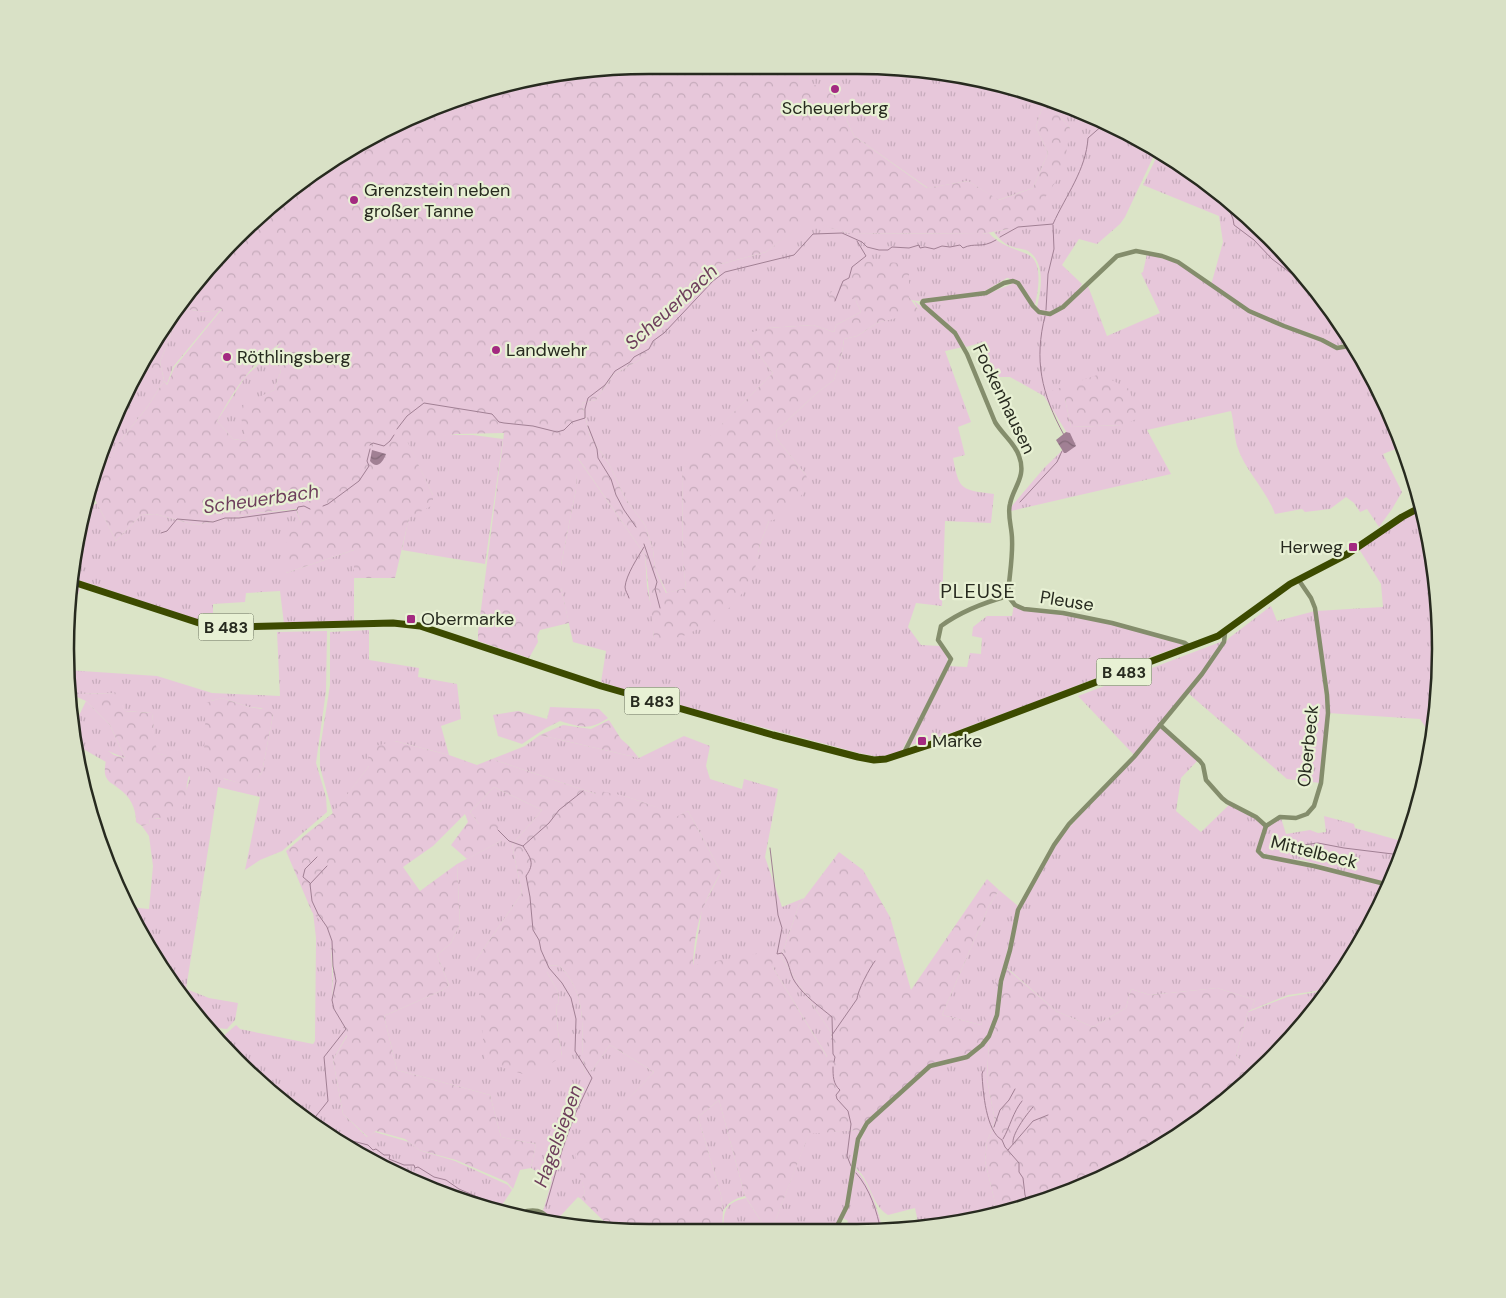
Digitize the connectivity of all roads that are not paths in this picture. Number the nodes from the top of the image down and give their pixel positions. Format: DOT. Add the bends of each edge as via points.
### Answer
graph roads {
  1 [pos="1346,346"];
  2 [pos="1415,510"];
  3 [pos="1298,579"];
  4 [pos="78,583"];
  5 [pos="1008,596"];
  6 [pos="1225,633"];
  7 [pos="1190,647"];
  8 [pos="1160,725"];
  9 [pos="903,755"];
  10 [pos="1266,826"];
  11 [pos="1382,883"];
  12 [pos="527,1211"];
  13 [pos="545,1214"];
  14 [pos="838,1224"];
  1 -- 5 [label="street, Fockenhausen" via="1337,348 1248,311 1178,262 1136,251 1117,256 1054,313 1045,314 1037,310 1018,283 1012,281 986,293 922,303 955,332 995,422 1020,456 1020,482 1009,504 1012,548"];
  2 -- 3 [label="main road, B 483" via="1346,555"];
  3 -- 6 [label="main road, B 483"];
  3 -- 10 [label="street, Oberbeck" via="1315,608 1326,679 1328,713 1321,783 1314,806 1307,814 1296,818 1280,816"];
  4 -- 9 [label="main road, B 483" via="220,627 393,623 420,626 601,686 773,735 868,759"];
  5 -- 7 [label="street, Pleuse" via="1015,605 1024,609 1120,625"];
  5 -- 9 [label="street" via="941,626 938,640 951,659"];
  6 -- 7 [label="main road, B 483"];
  6 -- 8 [label="street" via="1225,641 1213,659"];
  7 -- 9 [label="main road, B 483"];
  8 -- 10 [label="street" via="1200,761 1206,780 1227,802"];
  8 -- 14 [label="street" via="1065,829 1023,900 1002,978 997,1016 989,1036 967,1057 930,1066 872,1118 861,1132 847,1206"];
  10 -- 11 [label="street, Mittelbeck" via="1258,851 1263,856"];
  12 -- 13 [label="street" via="536,1210"];
}
